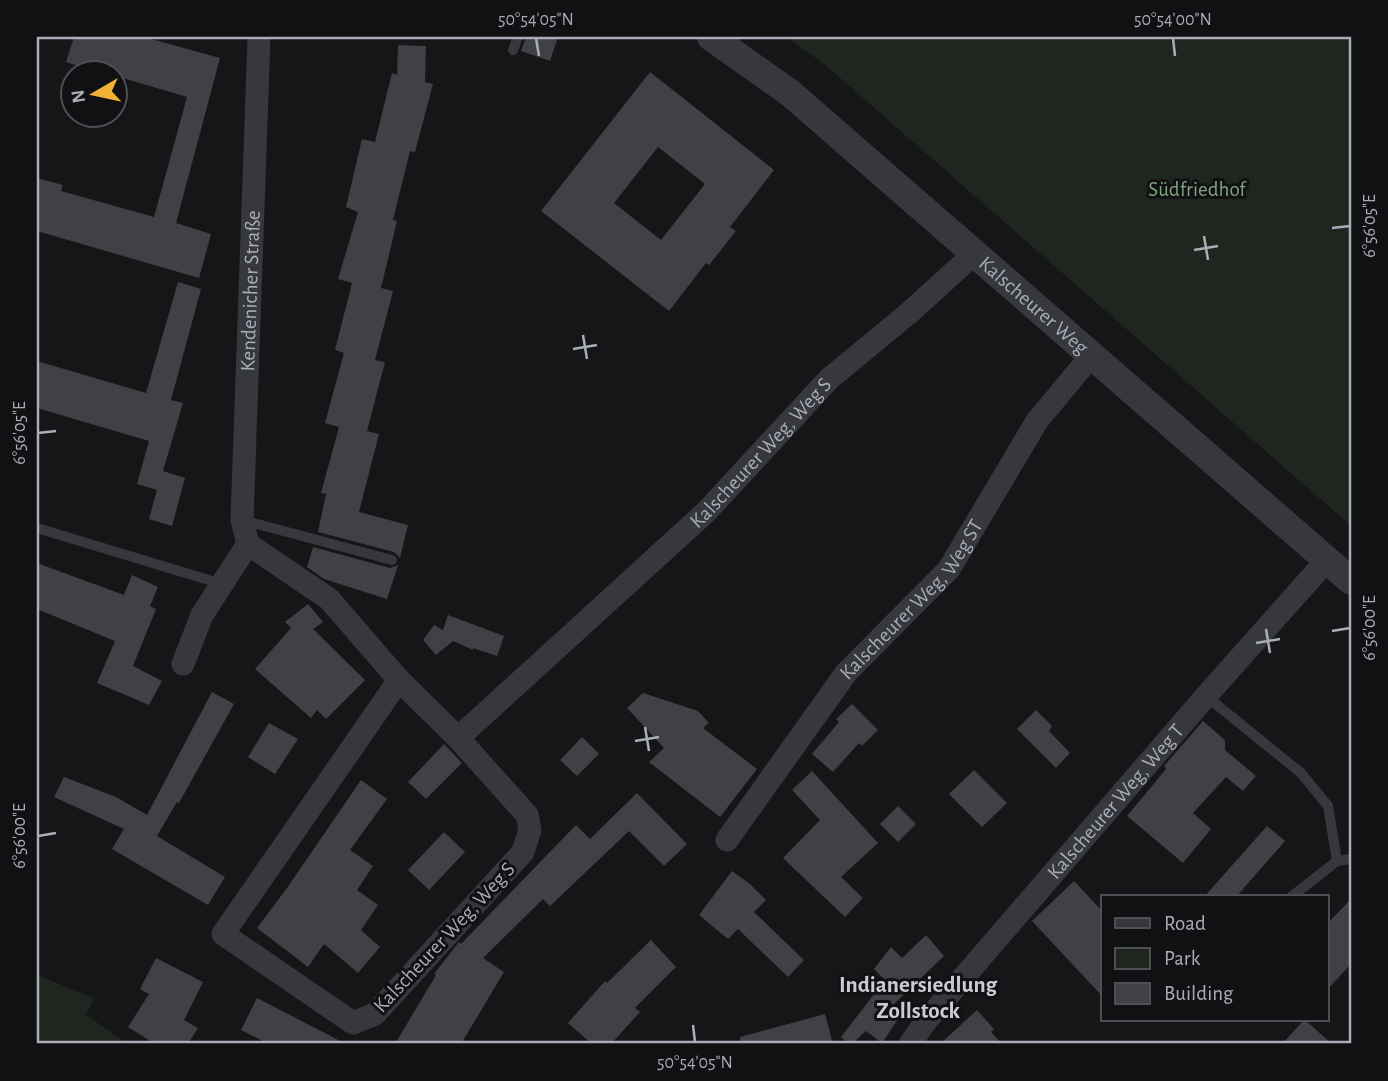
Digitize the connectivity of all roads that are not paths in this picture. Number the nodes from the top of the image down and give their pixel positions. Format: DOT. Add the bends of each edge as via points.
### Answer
graph roads {
  1 [pos="259,37"];
  2 [pos="518,37"];
  3 [pos="711,37"];
  4 [pos="513,50"];
  5 [pos="974,254"];
  6 [pos="1091,356"];
  7 [pos="242,520"];
  8 [pos="37,528"];
  9 [pos="248,544"];
  10 [pos="392,560"];
  11 [pos="1326,561"];
  12 [pos="1351,581"];
  13 [pos="221,587"];
  14 [pos="183,664"];
  15 [pos="399,680"];
  16 [pos="1206,696"];
  17 [pos="458,738"];
  18 [pos="727,840"];
  19 [pos="1351,859"];
  20 [pos="1337,862"];
  21 [pos="1294,895"];
  22 [pos="910,1044"];
  1 -- 7 [label="street, Kendenicher Straße"];
  2 -- 4 [label="lane"];
  3 -- 5 [label="street, Kalscheurer Weg" via="790,93"];
  5 -- 6 [label="street, Kalscheurer Weg"];
  5 -- 17 [label="street, Kalscheurer Weg, Weg S" via="829,379 706,512"];
  6 -- 11 [label="street, Kalscheurer Weg"];
  6 -- 18 [label="street, Kalscheurer Weg, Weg ST" via="1037,421 949,569 846,673"];
  7 -- 9 [label="street, Kendenicher Straße"];
  7 -- 10 [label="lane"];
  8 -- 13 [label="lane"];
  9 -- 13 [label="street"];
  9 -- 15 [label="street, Kalscheurer Weg, Weg S" via="329,599"];
  11 -- 12 [label="street, Kalscheurer Weg"];
  11 -- 16 [label="street, Kalscheurer Weg, Weg T"];
  13 -- 14 [label="street" via="202,615"];
  15 -- 17 [label="street, Kalscheurer Weg, Weg S"];
  15 -- 17 [label="street, Kalscheurer Weg, Weg S" via="223,934 353,1023 375,1014 523,852 530,830 527,816"];
  16 -- 20 [label="lane" via="1301,773 1328,806"];
  16 -- 22 [label="street, Kalscheurer Weg, Weg T"];
  19 -- 20 [label="lane"];
  20 -- 21 [label="lane"];
}
